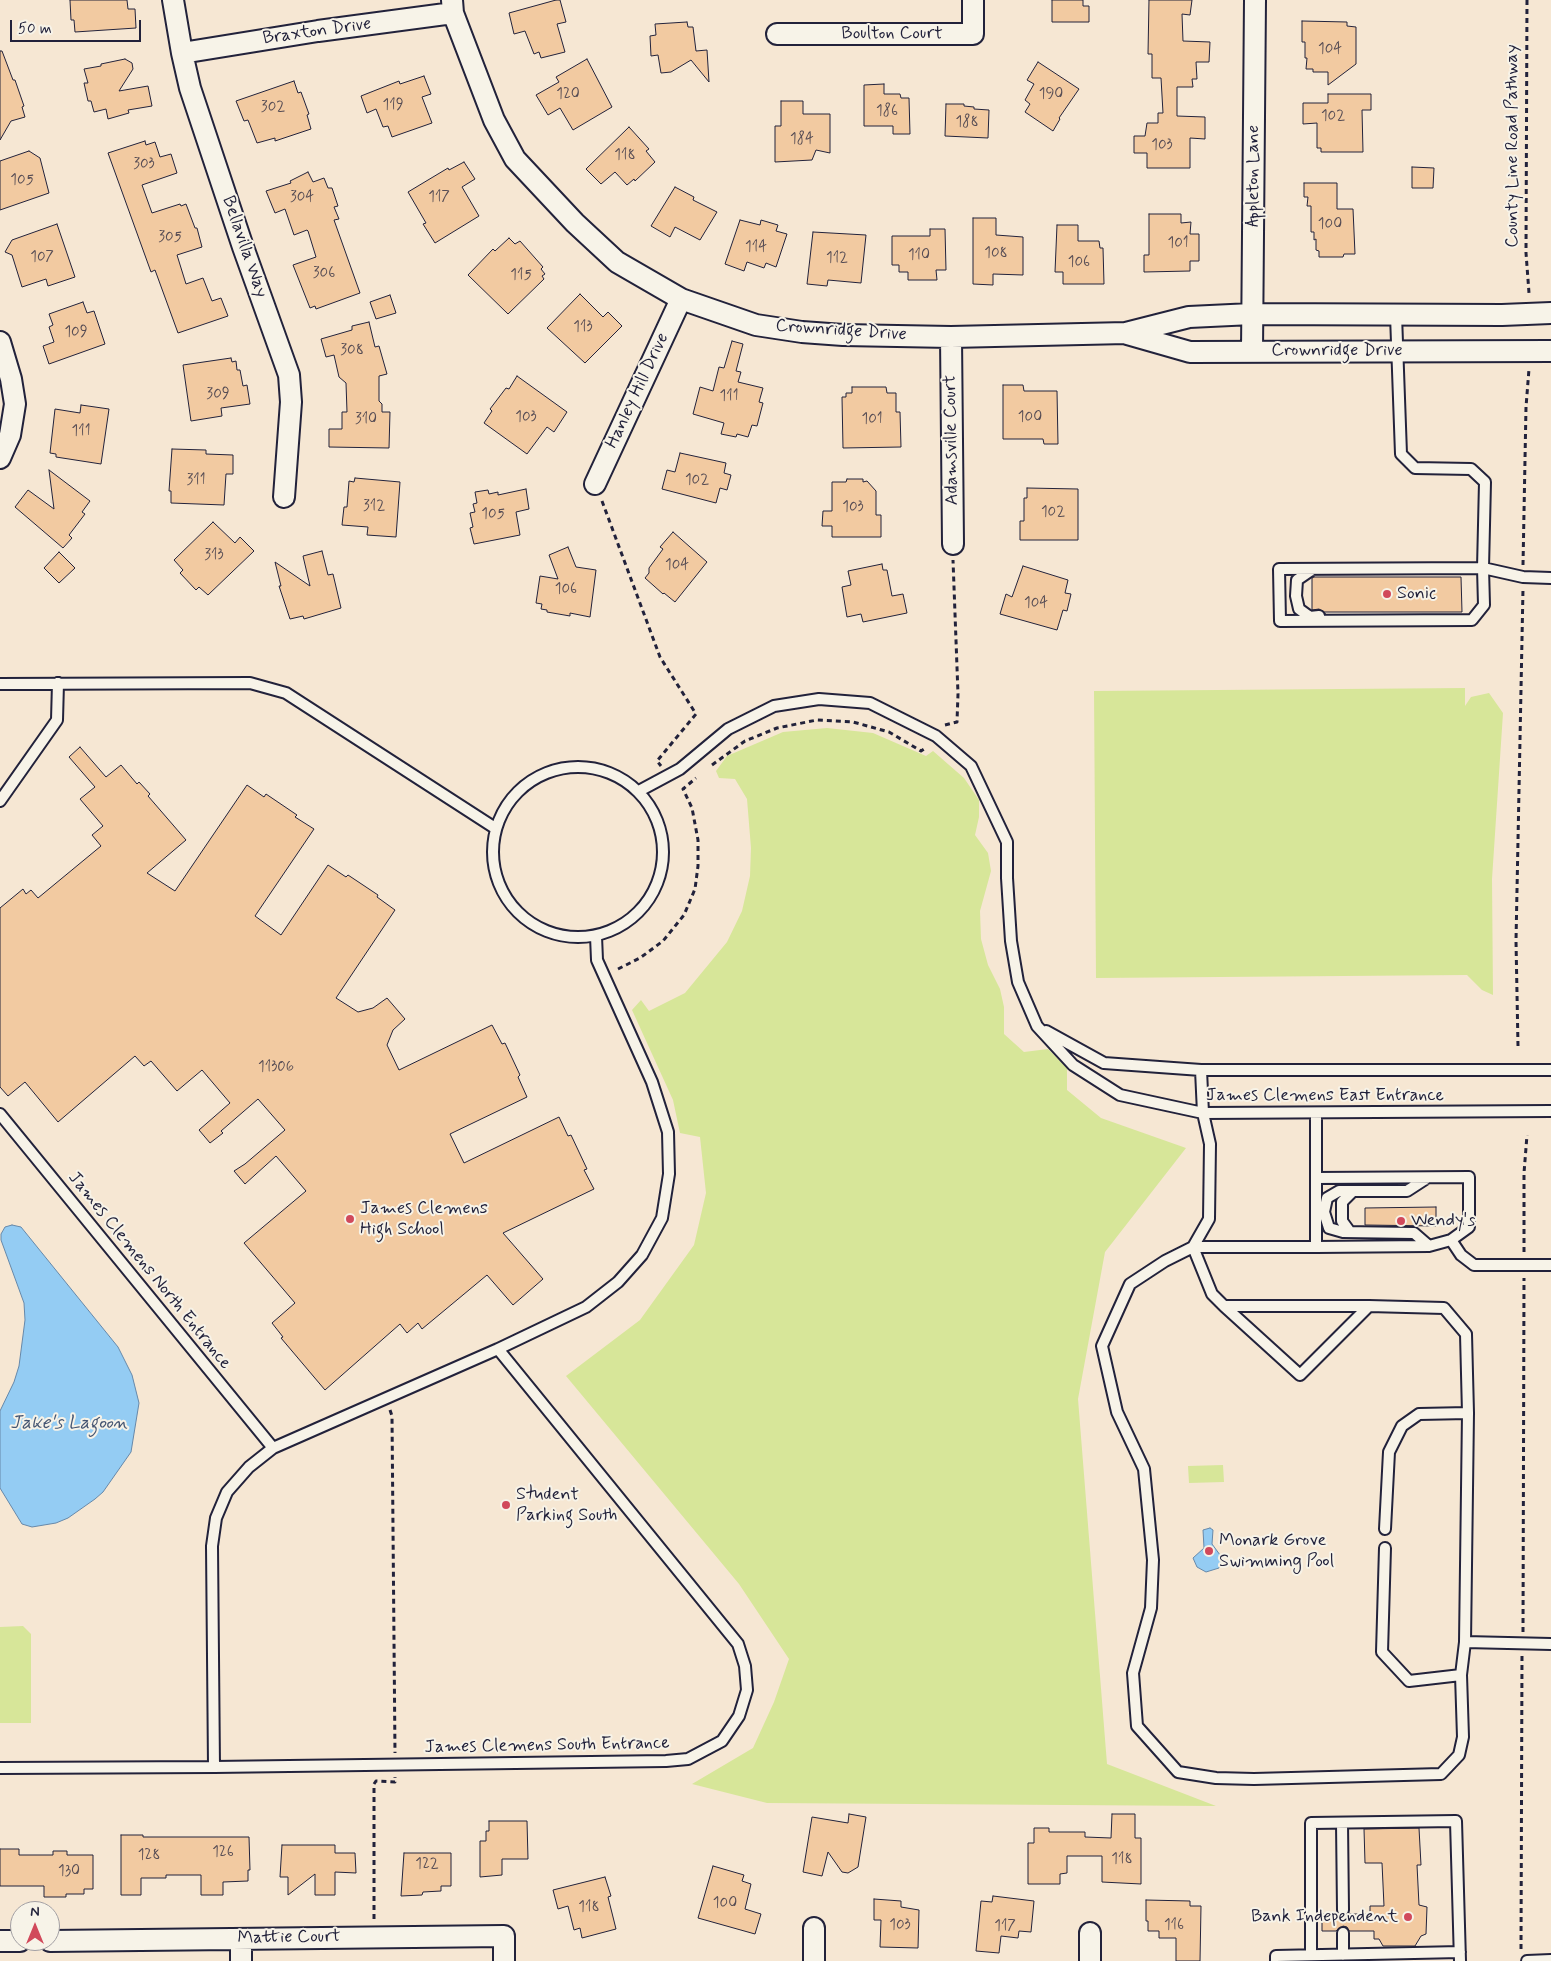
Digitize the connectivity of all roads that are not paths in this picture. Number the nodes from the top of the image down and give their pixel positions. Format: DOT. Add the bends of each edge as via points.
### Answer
graph roads {
  1 [pos="173,0"];
  2 [pos="973,0"];
  3 [pos="1255,0"];
  4 [pos="453,7"];
  5 [pos="778,34"];
  6 [pos="182,53"];
  7 [pos="681,299"];
  8 [pos="1551,313"];
  9 [pos="1252,314"];
  10 [pos="1396,315"];
  11 [pos="1126,333"];
  12 [pos="951,337"];
  13 [pos="0,342"];
  14 [pos="1397,351"];
  15 [pos="1551,351"];
  16 [pos="1252,352"];
  17 [pos="0,458"];
  18 [pos="595,484"];
  19 [pos="284,497"];
  20 [pos="953,544"];
  21 [pos="1484,568"];
  22 [pos="1314,569"];
  23 [pos="1551,578"];
  24 [pos="1390,621"];
  25 [pos="58,683"];
  26 [pos="0,684"];
  27 [pos="639,791"];
  28 [pos="0,801"];
  29 [pos="495,828"];
  30 [pos="596,936"];
  31 [pos="1037,1026"];
  32 [pos="1201,1070"];
  33 [pos="1551,1070"];
  34 [pos="1551,1111"];
  35 [pos="1203,1113"];
  36 [pos="1316,1113"];
  37 [pos="0,1114"];
  38 [pos="1316,1178"];
  39 [pos="1428,1178"];
  40 [pos="1353,1191"];
  41 [pos="1350,1232"];
  42 [pos="1451,1240"];
  43 [pos="1429,1246"];
  44 [pos="1316,1247"];
  45 [pos="1193,1248"];
  46 [pos="1551,1265"];
  47 [pos="1224,1306"];
  48 [pos="1369,1306"];
  49 [pos="498,1349"];
  50 [pos="1468,1413"];
  51 [pos="273,1448"];
  52 [pos="1385,1529"];
  53 [pos="1385,1548"];
  54 [pos="1465,1642"];
  55 [pos="1551,1644"];
  56 [pos="1461,1675"];
  57 [pos="214,1767"];
  58 [pos="0,1768"];
  59 [pos="1342,1823"];
  60 [pos="1342,1910"];
  61 [pos="814,1928"];
  62 [pos="1090,1933"];
  63 [pos="1342,1933"];
  64 [pos="241,1939"];
  65 [pos="60,1941"];
  66 [pos="1311,1955"];
  67 [pos="1342,1955"];
  68 [pos="1460,1957"];
  69 [pos="1551,1960"];
  70 [pos="241,1961"];
  71 [pos="504,1961"];
  72 [pos="814,1961"];
  73 [pos="1090,1961"];
  74 [pos="1276,1961"];
  75 [pos="1527,1961"];
  1 -- 6 [label="street, Bellavilla Way"];
  2 -- 5 [label="street, Boulton Court" via="973,34"];
  3 -- 9 [label="street, Appleton Lane"];
  4 -- 6 [label="street, Braxton Drive"];
  4 -- 7 [label="street, Crownridge Drive" via="494,120 515,159 617,262"];
  6 -- 19 [label="street, Bellavilla Way" via="208,145 288,375 291,402"];
  7 -- 12 [label="street, Crownridge Drive" via="756,325 802,332"];
  7 -- 18 [label="street, Hanley Hill Drive"];
  8 -- 10 [label="street, Crownridge Drive"];
  9 -- 10 [label="street, Crownridge Drive"];
  9 -- 11 [label="street, Crownridge Drive" via="1189,317"];
  9 -- 16 [label="street, Appleton Lane"];
  10 -- 14 [label="lane"];
  11 -- 12 [label="street, Crownridge Drive"];
  11 -- 16 [label="street, Crownridge Drive" via="1190,352"];
  12 -- 20 [label="street, Adamsville Court"];
  13 -- 17 [label="street" via="12,379 15,404 10,435"];
  14 -- 15 [label="street, Crownridge Drive"];
  14 -- 16 [label="street, Crownridge Drive"];
  14 -- 21 [label="lane" via="1401,454 1415,468 1471,469 1485,482"];
  21 -- 22 [label="lane"];
  21 -- 23 [label="lane" via="1523,577"];
  21 -- 24 [label="lane" via="1484,605 1472,620"];
  22 -- 24 [label="lane" via="1297,580 1299,609 1310,617 1371,615"];
  22 -- 24 [label="lane" via="1279,569 1280,621"];
  25 -- 26 [label="lane"];
  25 -- 28 [label="lane" via="57,720"];
  25 -- 29 [label="lane" via="250,683 286,693"];
  27 -- 29 [label="lane" via="614,774 586,766 556,769 529,781 508,802"];
  27 -- 30 [label="lane" via="655,812 663,837 664,863 656,889 641,911 620,927"];
  27 -- 31 [label="lane, James Clemens East Entrance" via="680,768 728,729 774,706 819,699 870,703 936,736 971,766 1007,842 1011,941 1018,982"];
  29 -- 30 [label="lane" via="492,858 499,886 515,910 538,928 566,937"];
  30 -- 49 [label="lane" via="597,960 652,1082 668,1132 669,1174 662,1218 642,1255 618,1282 586,1307"];
  31 -- 32 [label="lane, James Clemens East Entrance" via="1104,1063"];
  31 -- 35 [label="lane, James Clemens East Entrance" via="1073,1065 1120,1096"];
  32 -- 33 [label="lane, James Clemens East Entrance"];
  32 -- 35 [label="lane"];
  34 -- 36 [label="lane, James Clemens East Entrance"];
  35 -- 36 [label="lane, James Clemens East Entrance"];
  35 -- 45 [label="lane" via="1210,1144 1209,1219"];
  36 -- 38 [label="lane"];
  37 -- 51 [label="lane, James Clemens North Entrance"];
  38 -- 39 [label="lane"];
  38 -- 44 [label="lane"];
  39 -- 40 [label="lane" via="1407,1191"];
  39 -- 42 [label="lane" via="1468,1177 1468,1227"];
  40 -- 41 [label="lane" via="1342,1202 1342,1221"];
  40 -- 41 [label="lane" via="1339,1191 1327,1198 1324,1212 1329,1228"];
  41 -- 43 [label="lane" via="1414,1233"];
  42 -- 43 [label="lane"];
  42 -- 46 [label="lane" via="1461,1255 1474,1265"];
  43 -- 44 [label="lane"];
  44 -- 45 [label="lane"];
  45 -- 47 [label="lane" via="1212,1294"];
  45 -- 56 [label="lane" via="1165,1261 1130,1284 1102,1346 1117,1412 1144,1469 1152,1560 1151,1608 1134,1673 1137,1726 1178,1772 1254,1779 1441,1774 1459,1755 1463,1737"];
  47 -- 48 [label="lane"];
  47 -- 48 [label="lane" via="1300,1376"];
  48 -- 50 [label="lane" via="1444,1308 1466,1334"];
  49 -- 51 [label="lane"];
  49 -- 57 [label="lane, James Clemens South Entrance" via="738,1644 745,1666 747,1690 739,1716 722,1741 688,1759"];
  50 -- 52 [label="lane" via="1419,1414 1402,1426 1389,1452"];
  50 -- 54 [label="lane"];
  51 -- 57 [label="lane" via="248,1467 227,1492 216,1518 212,1546"];
  53 -- 56 [label="lane" via="1382,1652 1408,1681"];
  54 -- 55 [label="lane"];
  54 -- 56 [label="lane"];
  57 -- 58 [label="lane, James Clemens South Entrance"];
  59 -- 60 [label="lane"];
  59 -- 66 [label="lane" via="1311,1823"];
  59 -- 68 [label="lane" via="1456,1821"];
  61 -- 72 [label="street"];
  62 -- 73 [label="street"];
  63 -- 67 [label="lane"];
  64 -- 65 [label="street, Mattie Court"];
  64 -- 70 [label="street"];
  64 -- 71 [label="street, Mattie Court" via="504,1936"];
  66 -- 67 [label="lane"];
  66 -- 74 [label="lane" via="1276,1956"];
  67 -- 68 [label="lane"];
  69 -- 75 [label="lane"];
}
